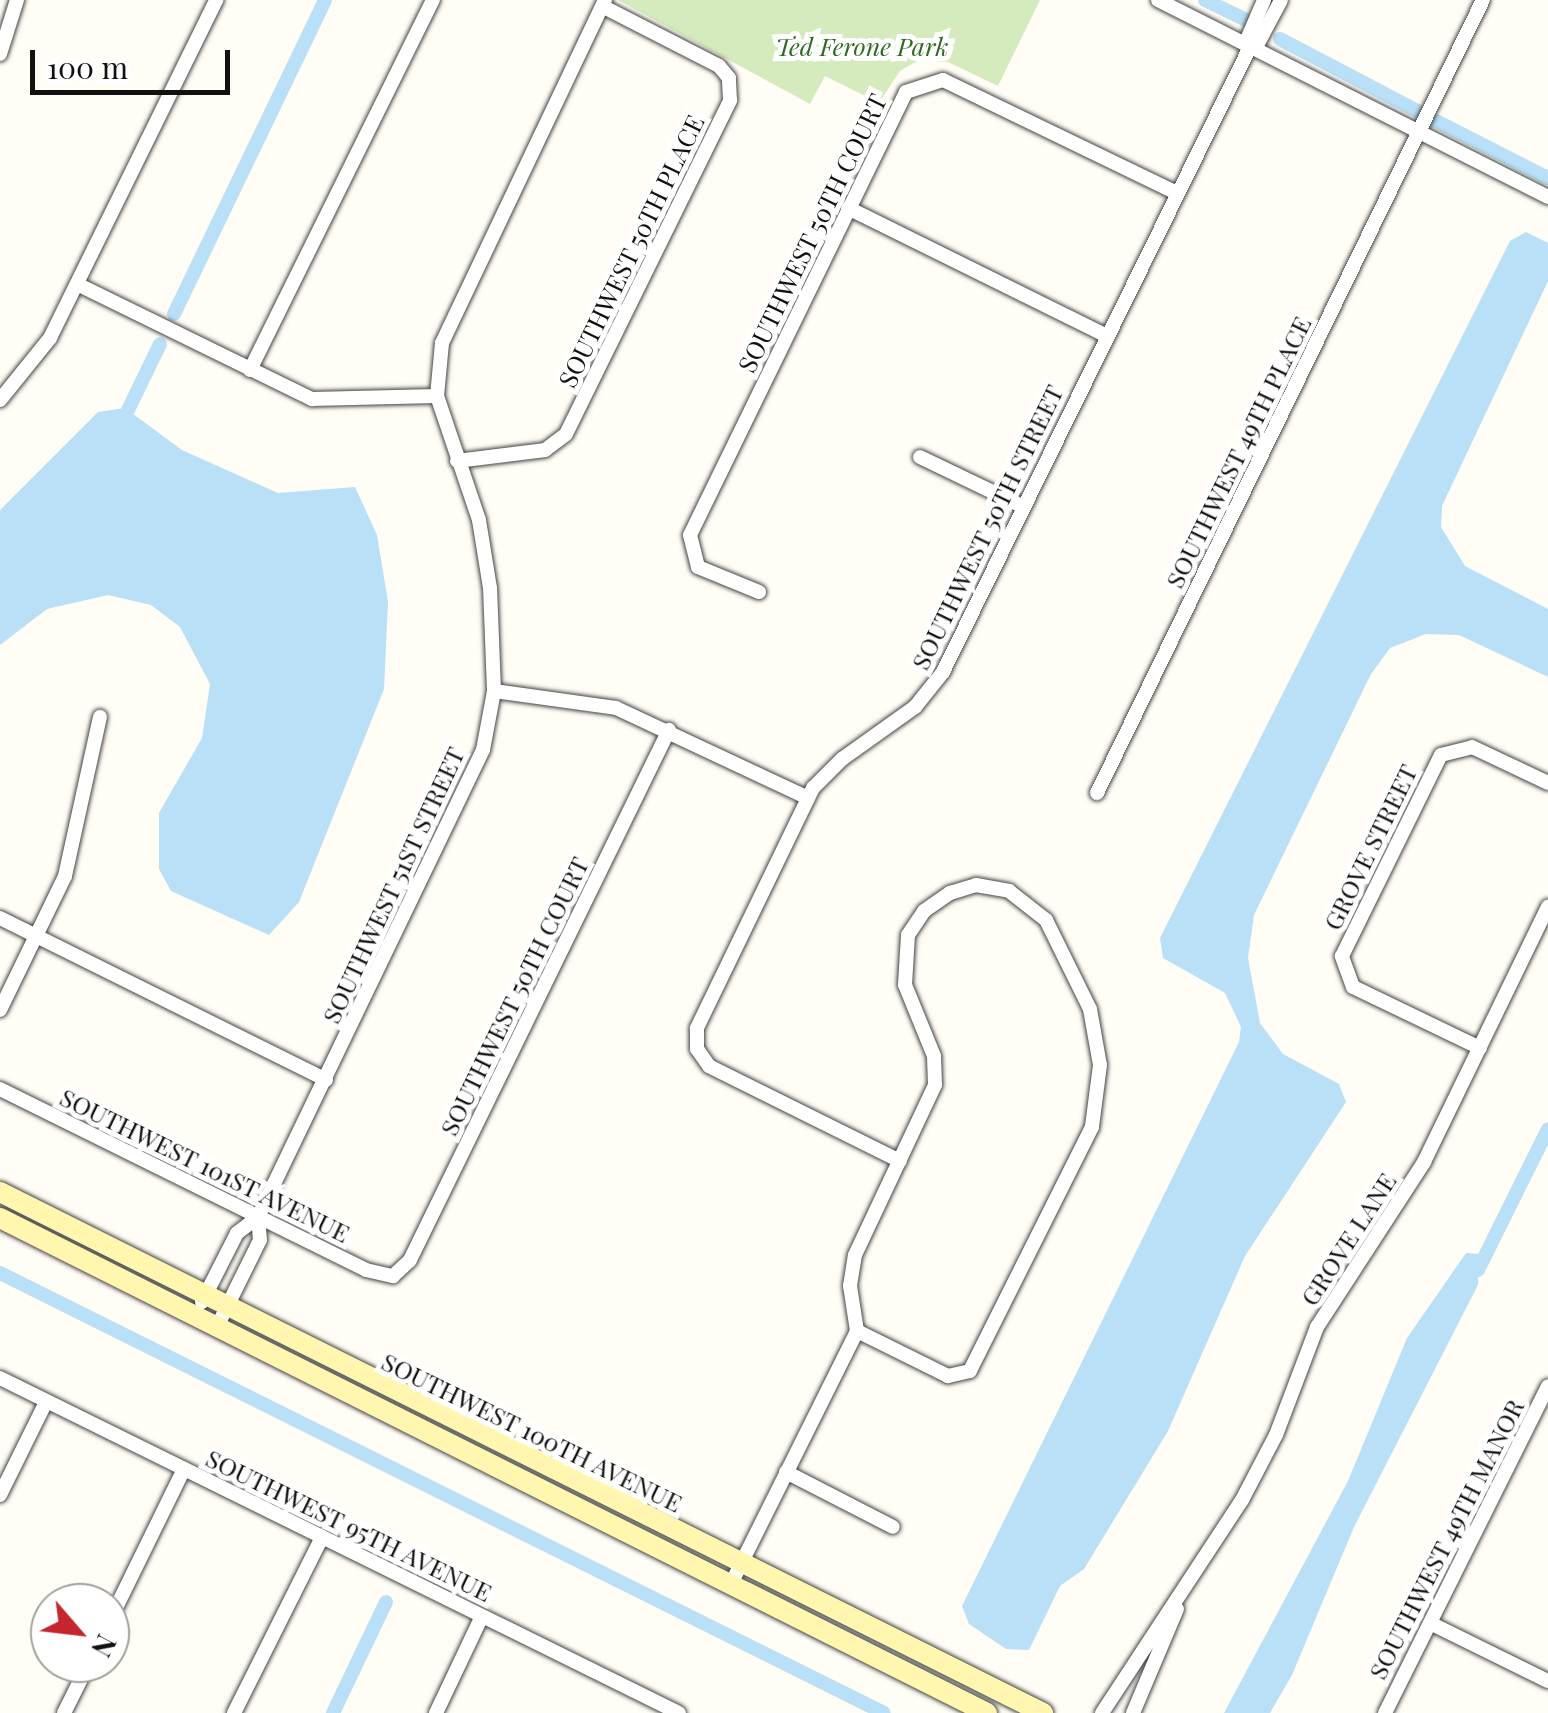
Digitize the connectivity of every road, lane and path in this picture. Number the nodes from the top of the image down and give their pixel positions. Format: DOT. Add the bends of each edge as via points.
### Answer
graph roads {
  1 [pos="18,0"];
  2 [pos="216,0"];
  3 [pos="432,0"];
  4 [pos="1158,0"];
  5 [pos="1264,0"];
  6 [pos="1280,0"];
  7 [pos="1484,0"];
  8 [pos="604,3"];
  9 [pos="1250,47"];
  10 [pos="0,54"];
  11 [pos="1419,131"];
  12 [pos="1177,193"];
  13 [pos="1548,197"];
  14 [pos="848,208"];
  15 [pos="77,284"];
  16 [pos="1105,335"];
  17 [pos="250,370"];
  18 [pos="437,396"];
  19 [pos="0,400"];
  20 [pos="920,458"];
  21 [pos="457,461"];
  22 [pos="1024,508"];
  23 [pos="758,592"];
  24 [pos="494,690"];
  25 [pos="100,717"];
  26 [pos="669,730"];
  27 [pos="1548,783"];
  28 [pos="1096,793"];
  29 [pos="808,798"];
  30 [pos="1548,907"];
  31 [pos="0,918"];
  32 [pos="37,936"];
  33 [pos="0,1010"];
  34 [pos="1480,1048"];
  35 [pos="326,1080"];
  36 [pos="0,1089"];
  37 [pos="900,1161"];
  38 [pos="0,1192"];
  39 [pos="258,1217"];
  40 [pos="0,1218"];
  41 [pos="392,1276"];
  42 [pos="206,1296"];
  43 [pos="227,1307"];
  44 [pos="194,1318"];
  45 [pos="216,1329"];
  46 [pos="857,1331"];
  47 [pos="0,1378"];
  48 [pos="1548,1386"];
  49 [pos="46,1402"];
  50 [pos="184,1469"];
  51 [pos="786,1472"];
  52 [pos="0,1496"];
  53 [pos="894,1527"];
  54 [pos="322,1537"];
  55 [pos="742,1564"];
  56 [pos="128,1583"];
  57 [pos="730,1586"];
  58 [pos="1183,1594"];
  59 [pos="482,1616"];
  60 [pos="1432,1624"];
  61 [pos="1548,1681"];
  62 [pos="79,1683"];
  63 [pos="64,1713"];
  64 [pos="234,1713"];
  65 [pos="436,1713"];
  66 [pos="678,1713"];
  67 [pos="987,1713"];
  68 [pos="1043,1713"];
  69 [pos="1102,1713"];
  70 [pos="1133,1713"];
  71 [pos="1385,1713"];
  1 -- 10 [label="street"];
  2 -- 15 [label="street"];
  3 -- 17 [label="street"];
  4 -- 9 [label="street"];
  5 -- 9 [label="street, SOUTHWEST 50TH STREET"];
  6 -- 9 [label="street, SOUTHWEST 50TH STREET"];
  7 -- 11 [label="street, SOUTHWEST 49TH PLACE"];
  8 -- 18 [label="street, SOUTHWEST 51ST STREET" via="451,316"];
  8 -- 21 [label="street, SOUTHWEST 50TH PLACE" via="713,62 729,78 730,100 560,441 532,453"];
  9 -- 11 [label="street"];
  9 -- 12 [label="street, SOUTHWEST 50TH STREET"];
  11 -- 13 [label="street"];
  11 -- 28 [label="street, SOUTHWEST 49TH PLACE"];
  12 -- 14 [label="street, SOUTHWEST 50TH COURT" via="950,83 920,82 901,100"];
  12 -- 16 [label="street, SOUTHWEST 50TH STREET"];
  14 -- 16 [label="street"];
  14 -- 23 [label="street, SOUTHWEST 50TH COURT" via="690,535 698,567"];
  15 -- 17 [label="street"];
  15 -- 19 [label="street" via="42,352"];
  16 -- 22 [label="street, SOUTHWEST 50TH STREET"];
  17 -- 18 [label="street" via="312,399"];
  18 -- 21 [label="street, SOUTHWEST 51ST STREET"];
  20 -- 22 [label="street"];
  21 -- 24 [label="street, SOUTHWEST 51ST STREET" via="486,554"];
  22 -- 29 [label="street, SOUTHWEST 50TH STREET" via="931,691 830,768"];
  24 -- 26 [label="street" via="593,702"];
  24 -- 35 [label="street, SOUTHWEST 51ST STREET" via="471,783"];
  25 -- 32 [label="street" via="65,876"];
  26 -- 29 [label="street"];
  26 -- 41 [label="street, SOUTHWEST 50TH COURT" via="410,1260"];
  27 -- 34 [label="street, GROVE STREET" via="1472,747 1454,747 1437,760 1343,952 1344,975 1361,991"];
  29 -- 37 [label="street, SOUTHWEST 50TH STREET" via="696,1042 709,1066"];
  30 -- 34 [label="street, GROVE LANE"];
  31 -- 32 [label="street"];
  32 -- 33 [label="street"];
  32 -- 35 [label="street"];
  34 -- 58 [label="street, GROVE LANE" via="1408,1190 1317,1327 1268,1451"];
  35 -- 39 [label="street, SOUTHWEST 51ST STREET"];
  36 -- 39 [label="street, SOUTHWEST 101ST AVENUE"];
  37 -- 46 [label="street" via="850,1271"];
  37 -- 46 [label="street" via="928,1104 936,1068 905,985 903,951 924,911 964,887 1008,891 1037,909 1054,933 1090,1009 1098,1044 1092,1127 970,1371 948,1376"];
  38 -- 42 [label="main road, SOUTHWEST 100TH AVENUE"];
  39 -- 41 [label="street, SOUTHWEST 101ST AVENUE"];
  39 -- 42 [label="street, SOUTHWEST 51ST STREET" via="237,1233"];
  39 -- 43 [label="street, SOUTHWEST 51ST STREET" via="260,1240"];
  40 -- 44 [label="main road, SOUTHWEST 100TH AVENUE"];
  42 -- 43 [label="main road, SOUTHWEST 100TH AVENUE"];
  42 -- 44 [label="street, SOUTHWEST 51ST STREET"];
  43 -- 45 [label="street, SOUTHWEST 51ST STREET"];
  43 -- 55 [label="main road, SOUTHWEST 100TH AVENUE"];
  44 -- 45 [label="main road, SOUTHWEST 100TH AVENUE"];
  45 -- 57 [label="main road, SOUTHWEST 100TH AVENUE"];
  46 -- 51 [label="street"];
  47 -- 49 [label="street, SOUTHWEST 95TH AVENUE"];
  48 -- 60 [label="street, SOUTHWEST 49TH MANOR"];
  49 -- 50 [label="street, SOUTHWEST 95TH AVENUE"];
  49 -- 52 [label="street"];
  50 -- 54 [label="street, SOUTHWEST 95TH AVENUE"];
  50 -- 56 [label="street"];
  51 -- 53 [label="street"];
  51 -- 55 [label="street"];
  54 -- 59 [label="street, SOUTHWEST 95TH AVENUE"];
  54 -- 64 [label="street"];
  55 -- 57 [label="street"];
  55 -- 68 [label="main road, SOUTHWEST 100TH AVENUE"];
  57 -- 67 [label="main road, SOUTHWEST 100TH AVENUE"];
  58 -- 69 [label="street, GROVE LANE" via="1118,1678"];
  58 -- 70 [label="street, GROVE LANE"];
  59 -- 65 [label="street"];
  59 -- 66 [label="street, SOUTHWEST 95TH AVENUE"];
  60 -- 61 [label="street"];
  60 -- 71 [label="street, SOUTHWEST 49TH MANOR"];
  62 -- 63 [label="street"];
}
